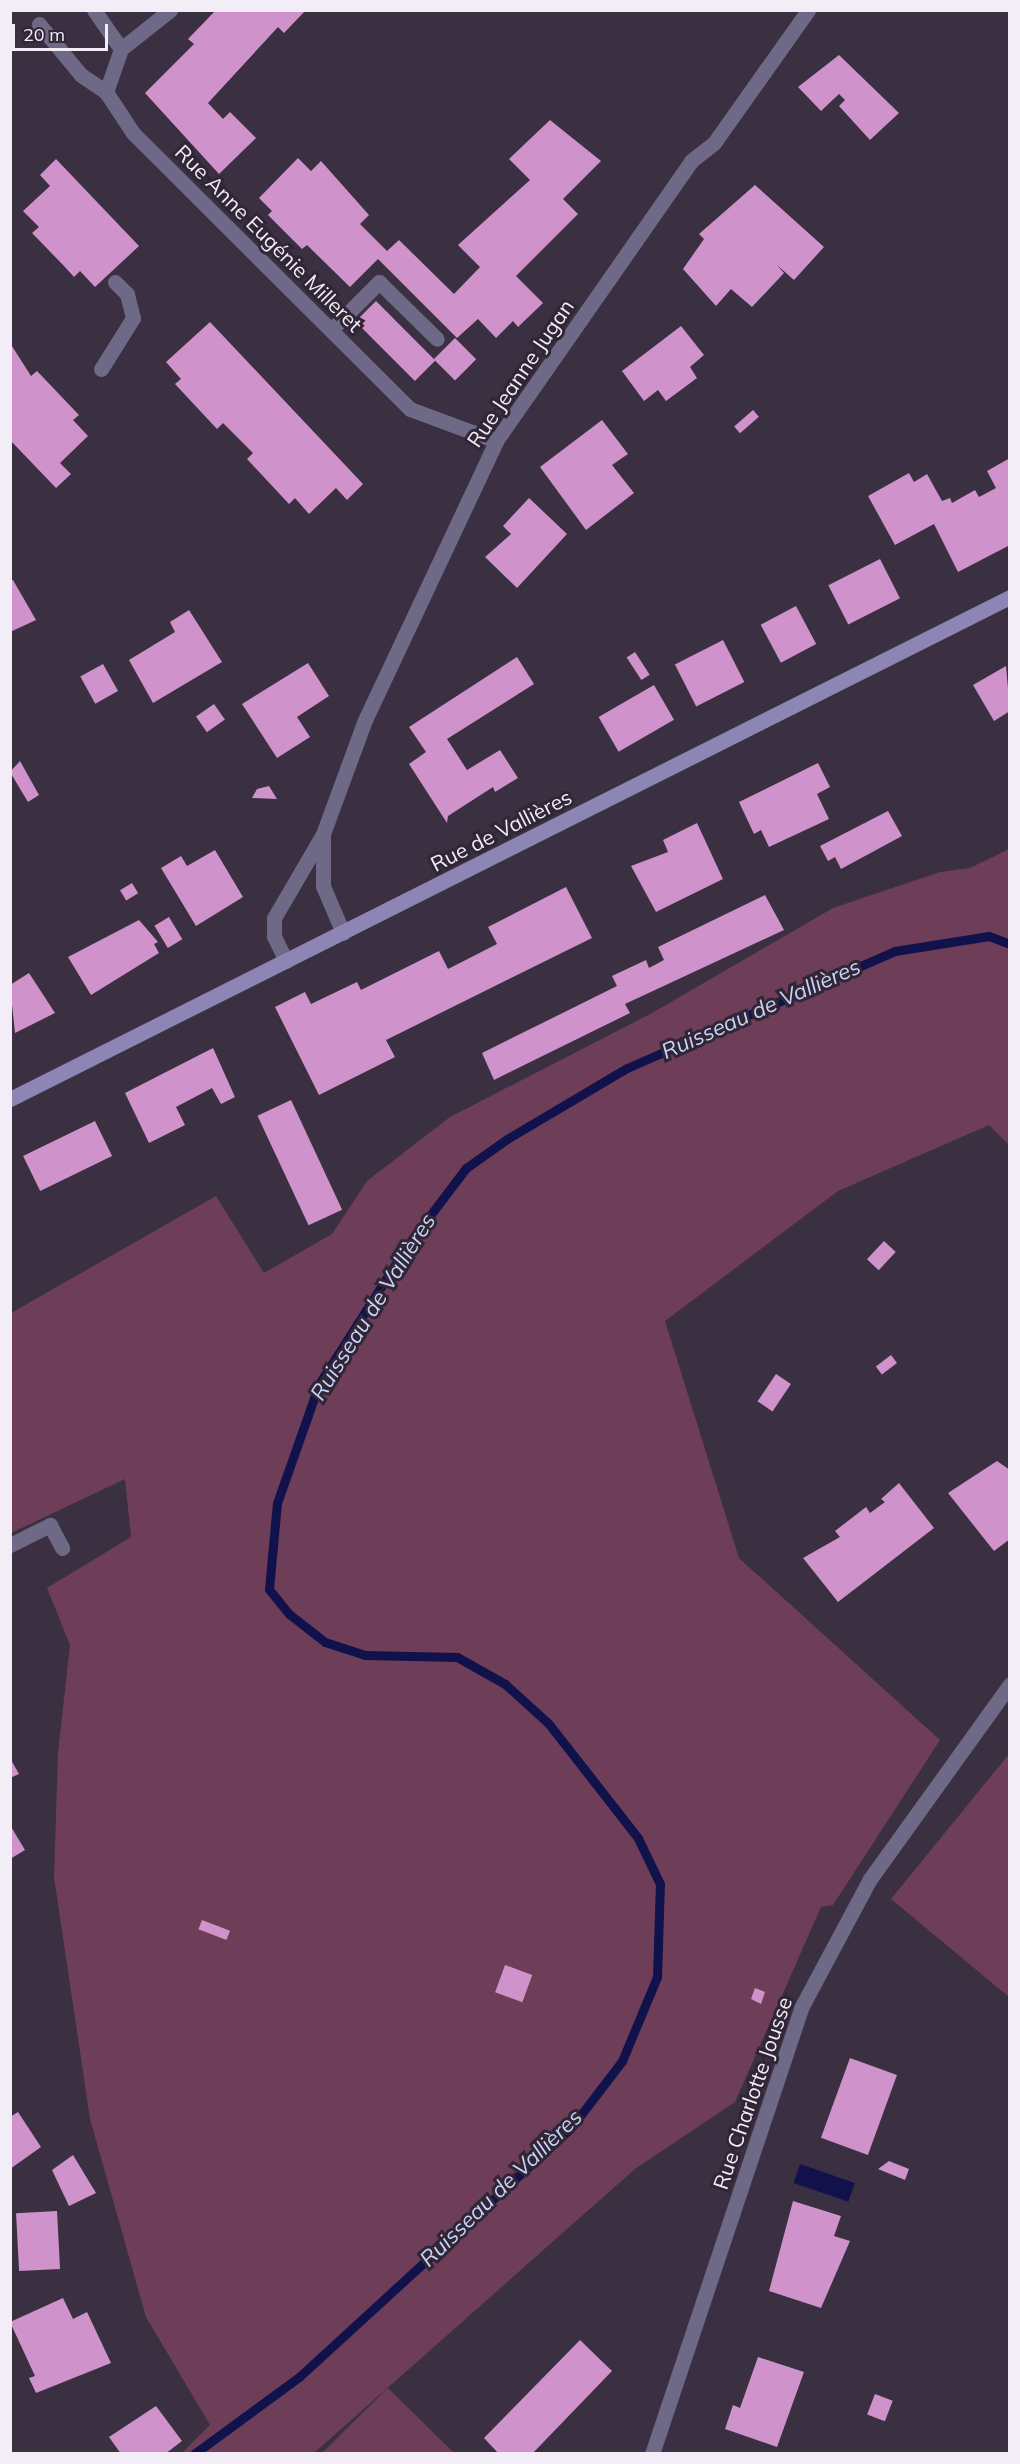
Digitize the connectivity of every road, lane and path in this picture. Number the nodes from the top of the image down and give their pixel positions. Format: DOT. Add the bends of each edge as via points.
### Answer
graph roads {
  1 [pos="94,10"];
  2 [pos="170,10"];
  3 [pos="808,10"];
  4 [pos="39,24"];
  5 [pos="121,49"];
  6 [pos="106,92"];
  7 [pos="115,282"];
  8 [pos="332,330"];
  9 [pos="437,339"];
  10 [pos="100,369"];
  11 [pos="496,441"];
  12 [pos="1010,597"];
  13 [pos="323,834"];
  14 [pos="343,933"];
  15 [pos="286,961"];
  16 [pos="10,1099"];
  17 [pos="10,1545"];
  18 [pos="62,1548"];
  19 [pos="1010,1684"];
  20 [pos="652,2454"];
  1 -- 5 [label="street"];
  2 -- 5 [label="street"];
  3 -- 11 [label="street, Rue Jeanne Jugan" via="714,143 691,161"];
  4 -- 6 [label="street" via="81,75"];
  5 -- 6 [label="street"];
  6 -- 8 [label="street, Rue Anne Eugénie Milleret" via="134,133"];
  7 -- 10 [label="street" via="127,294 133,318"];
  8 -- 9 [label="street" via="379,282"];
  8 -- 11 [label="street, Rue Anne Eugénie Milleret" via="410,409"];
  11 -- 13 [label="street, Rue Jeanne Jugan" via="365,720"];
  12 -- 14 [label="main road, Rue de Vallières"];
  13 -- 14 [label="street, Rue Jeanne Jugan" via="323,886"];
  13 -- 15 [label="street, Rue Jeanne Jugan" via="274,918 274,936"];
  14 -- 15 [label="main road, Rue de Vallières"];
  15 -- 16 [label="main road, Rue de Vallières"];
  17 -- 18 [label="street" via="50,1525"];
  19 -- 20 [label="street, Rue Charlotte Jousse" via="870,1879 801,2008"];
}
